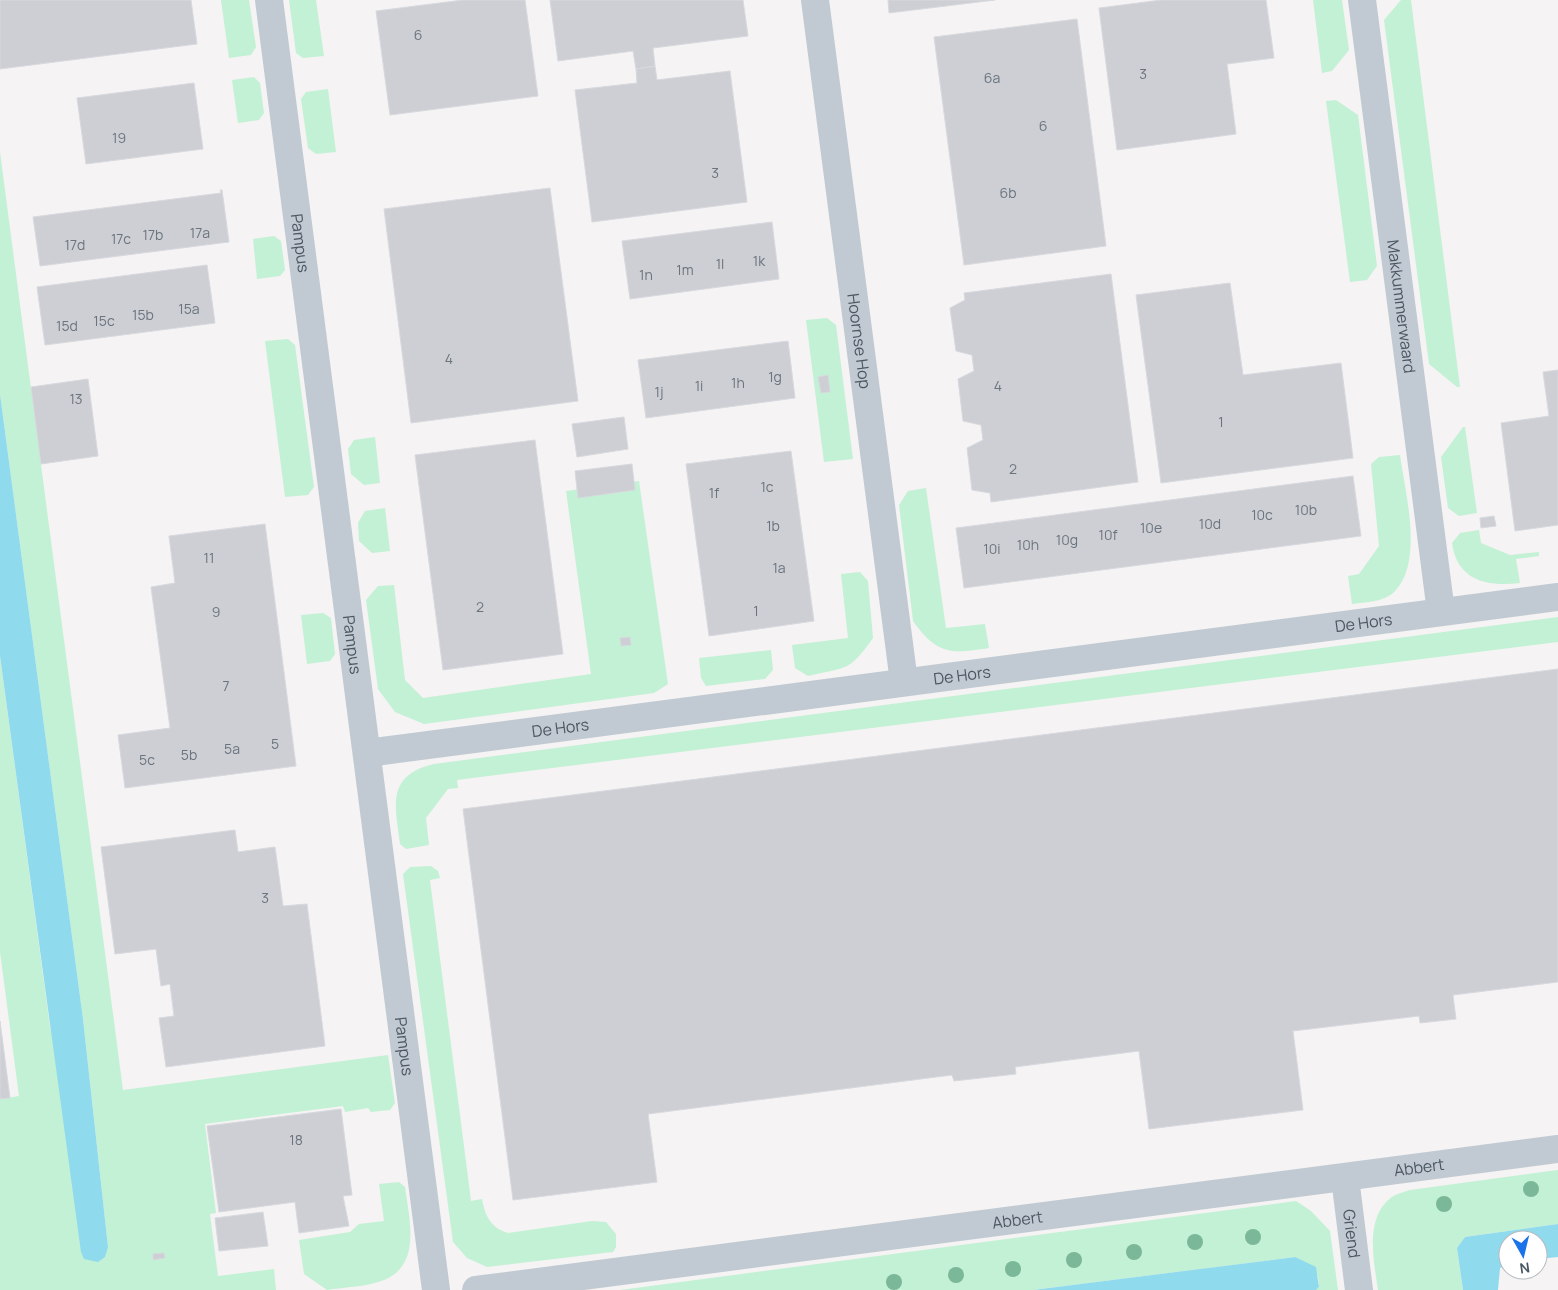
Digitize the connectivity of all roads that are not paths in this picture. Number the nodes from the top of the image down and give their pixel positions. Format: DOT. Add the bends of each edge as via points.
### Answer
graph roads {
  1 [pos="269,0"];
  2 [pos="815,0"];
  3 [pos="1362,0"];
  4 [pos="1558,597"];
  5 [pos="1441,612"];
  6 [pos="904,682"];
  7 [pos="367,753"];
  8 [pos="1558,1149"];
  9 [pos="1345,1178"];
  10 [pos="436,1290"];
  11 [pos="476,1290"];
  12 [pos="1359,1290"];
  1 -- 7 [label="street, Pampus"];
  2 -- 6 [label="street, Hoornse Hop"];
  3 -- 5 [label="street, Makkummerwaard"];
  4 -- 5 [label="street, De Hors"];
  5 -- 6 [label="street, De Hors"];
  6 -- 7 [label="street, De Hors"];
  7 -- 10 [label="street, Pampus"];
  8 -- 9 [label="street, Abbert"];
  9 -- 11 [label="street, Abbert"];
  9 -- 12 [label="street, Griend"];
}
